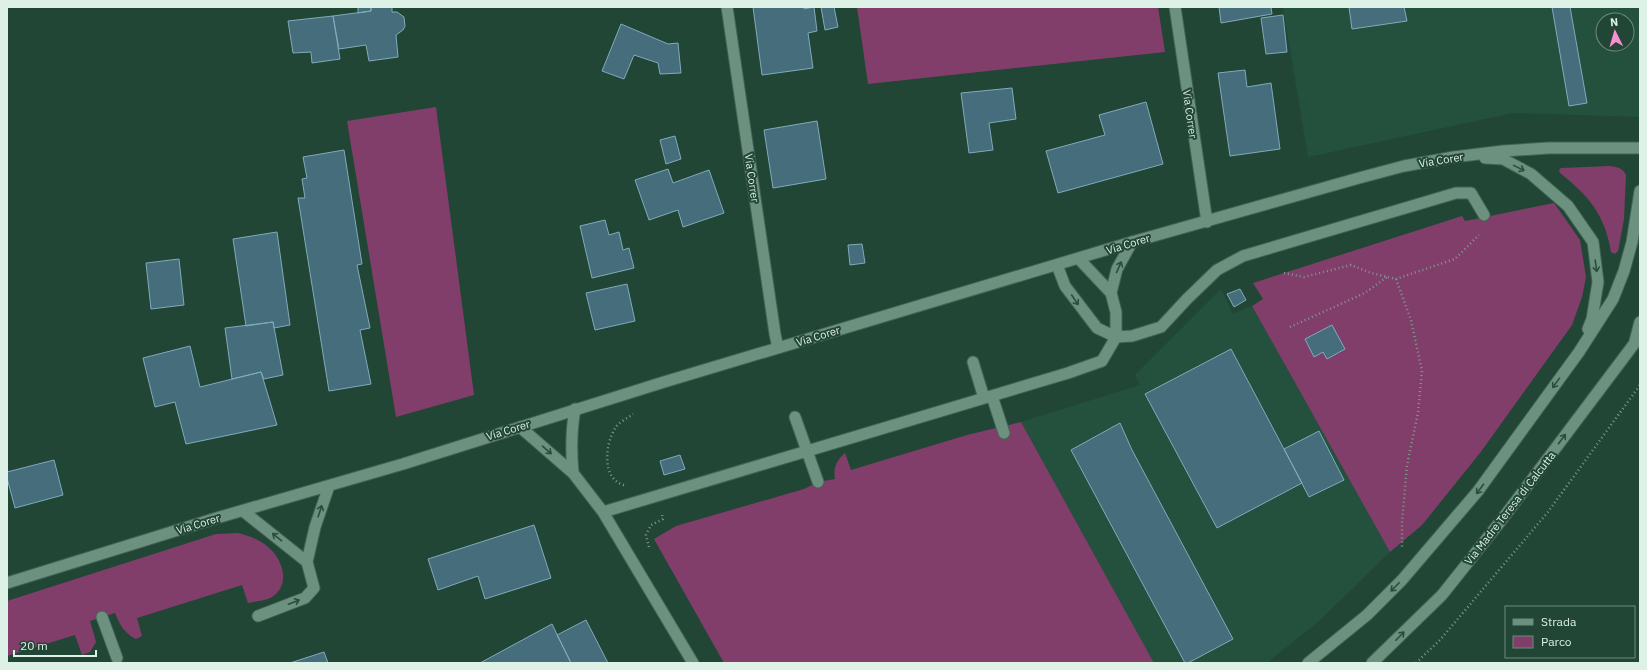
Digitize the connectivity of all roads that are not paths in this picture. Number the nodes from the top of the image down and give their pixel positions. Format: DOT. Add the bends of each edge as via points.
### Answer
graph roads {
  1 [pos="726,7"];
  2 [pos="1175,7"];
  3 [pos="1640,148"];
  4 [pos="1454,157"];
  5 [pos="1640,190"];
  6 [pos="1484,215"];
  7 [pos="1207,222"];
  8 [pos="1132,242"];
  9 [pos="1078,259"];
  10 [pos="1057,266"];
  11 [pos="1111,293"];
  12 [pos="1640,322"];
  13 [pos="1116,336"];
  14 [pos="1638,339"];
  15 [pos="778,348"];
  16 [pos="1579,352"];
  17 [pos="973,362"];
  18 [pos="988,397"];
  19 [pos="575,409"];
  20 [pos="796,417"];
  21 [pos="520,427"];
  22 [pos="1004,433"];
  23 [pos="808,451"];
  24 [pos="573,473"];
  25 [pos="818,482"];
  26 [pos="329,486"];
  27 [pos="244,511"];
  28 [pos="603,512"];
  29 [pos="307,562"];
  30 [pos="7,583"];
  31 [pos="258,616"];
  32 [pos="102,617"];
  33 [pos="117,658"];
  34 [pos="693,663"];
  35 [pos="1308,663"];
  36 [pos="1372,663"];
  1 -- 15 [label="street, Via Correr"];
  2 -- 7 [label="street, Via Correr"];
  3 -- 4 [label="street, Via Corer" via="1549,148"];
  4 -- 7 [label="street, Via Corer" via="1404,166"];
  4 -- 16 [label="street, one-way" via="1503,160 1531,174 1568,206 1593,242 1598,282 1592,319"];
  5 -- 16 [label="street" via="1632,242 1619,285 1613,299"];
  6 -- 13 [label="street" via="1471,193 1456,192 1243,256 1217,270 1161,327 1132,336"];
  7 -- 8 [label="street, Via Corer"];
  8 -- 9 [label="street, Via Corer"];
  11 -- 8 [label="street, one-way" via="1117,268"];
  9 -- 10 [label="street, Via Corer"];
  9 -- 11 [label="street"];
  10 -- 13 [label="street, one-way" via="1065,286 1096,328"];
  10 -- 15 [label="street, Via Corer"];
  11 -- 13 [label="street" via="1116,312"];
  12 -- 14 [label="street, Via Madre Teresa di Calcutta"];
  13 -- 18 [label="street" via="1102,361"];
  36 -- 14 [label="street, Via Madre Teresa di Calcutta, one-way" via="1442,595"];
  15 -- 19 [label="street, Via Corer"];
  16 -- 35 [label="street, one-way" via="1478,491 1402,580 1367,615"];
  17 -- 18 [label="street"];
  18 -- 22 [label="street"];
  18 -- 23 [label="street"];
  19 -- 21 [label="street, Via Corer"];
  19 -- 24 [label="street" via="571,429"];
  20 -- 23 [label="street"];
  21 -- 24 [label="street, one-way"];
  21 -- 26 [label="street, Via Corer"];
  23 -- 25 [label="street"];
  23 -- 28 [label="street"];
  24 -- 28 [label="street"];
  26 -- 27 [label="street, Via Corer"];
  29 -- 26 [label="street, one-way" via="315,527"];
  29 -- 27 [label="street, one-way"];
  27 -- 30 [label="street, Via Corer"];
  28 -- 34 [label="street"];
  31 -- 29 [label="street, one-way" via="305,598 314,588"];
  32 -- 33 [label="street"];
}
